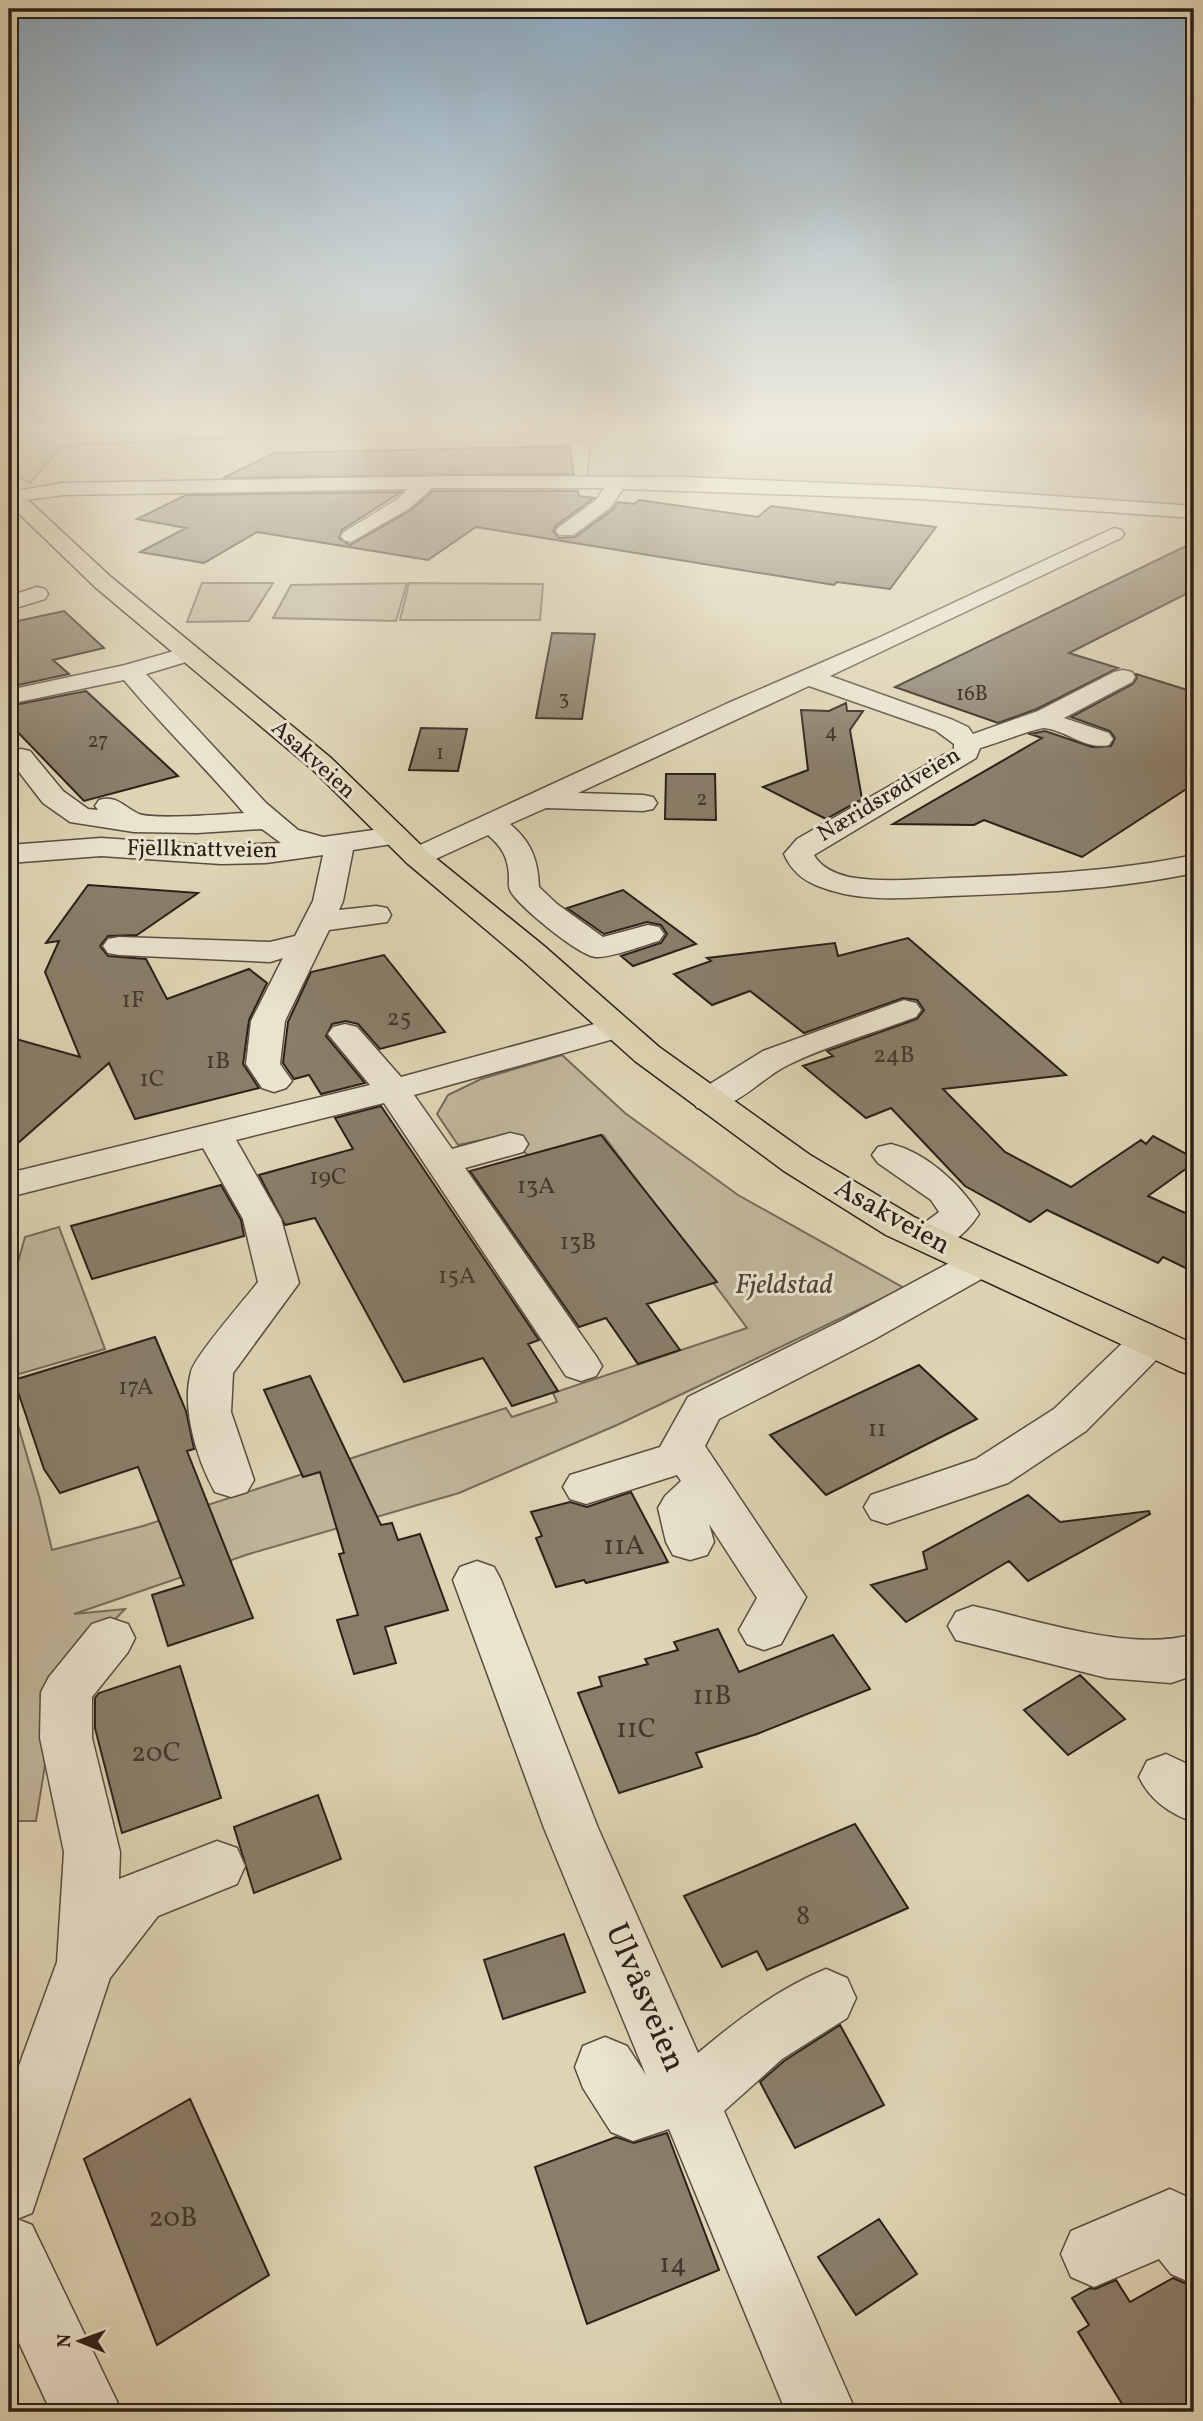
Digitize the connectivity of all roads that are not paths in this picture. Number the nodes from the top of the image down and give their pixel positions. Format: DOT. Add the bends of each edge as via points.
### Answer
graph roads {
  1 [pos="55,537"];
  2 [pos="1108,537"];
  3 [pos="37,594"];
  4 [pos="9,603"];
  5 [pos="188,654"];
  6 [pos="130,671"];
  7 [pos="1123,677"];
  8 [pos="811,678"];
  9 [pos="9,697"];
  10 [pos="1043,719"];
  11 [pos="1100,739"];
  12 [pos="967,743"];
  13 [pos="21,757"];
  14 [pos="540,800"];
  15 [pos="643,803"];
  16 [pos="109,806"];
  17 [pos="269,820"];
  18 [pos="491,822"];
  19 [pos="134,823"];
  20 [pos="332,846"];
  21 [pos="406,847"];
  22 [pos="9,854"];
  23 [pos="1194,864"];
  24 [pos="376,915"];
  25 [pos="648,934"];
  26 [pos="312,943"];
  27 [pos="119,946"];
  28 [pos="904,1010"];
  29 [pos="616,1028"];
  30 [pos="345,1034"];
  31 [pos="274,1081"];
  32 [pos="393,1090"];
  33 [pos="710,1100"];
  34 [pos="214,1134"];
  35 [pos="510,1144"];
  36 [pos="891,1154"];
  37 [pos="443,1163"];
  38 [pos="9,1185"];
  39 [pos="929,1239"];
  40 [pos="980,1263"];
  41 [pos="1150,1341"];
  42 [pos="1194,1361"];
  43 [pos="581,1366"];
  44 [pos="696,1469"];
  45 [pos="230,1480"];
  46 [pos="586,1487"];
  47 [pos="887,1507"];
  48 [pos="690,1542"];
  49 [pos="477,1580"];
  50 [pos="973,1626"];
  51 [pos="764,1630"];
  52 [pos="110,1638"];
  53 [pos="1194,1654"];
  54 [pos="217,1866"];
  55 [pos="86,1962"];
  56 [pos="826,1998"];
  57 [pos="605,2067"];
  58 [pos="686,2097"];
  59 [pos="9,2190"];
  60 [pos="9,2248"];
  61 [pos="1194,2251"];
  62 [pos="1094,2254"];
  63 [pos="87,2412"];
  64 [pos="821,2412"];
  1 -- 5 [label="main road, Asakveien"];
  2 -- 8 [label="street"];
  3 -- 4 [label="street"];
  5 -- 6 [label="street"];
  5 -- 21 [label="main road, Asakveien" via="322,764"];
  6 -- 9 [label="street"];
  6 -- 17 [label="street"];
  7 -- 10 [label="street"];
  8 -- 12 [label="street, Næridsrødveien" via="944,725"];
  8 -- 14 [label="street"];
  10 -- 11 [label="street"];
  10 -- 12 [label="street" via="1000,737"];
  12 -- 23 [label="street, Næridsrødveien" via="967,752 807,845 799,854 802,863 818,875 848,886 896,889 1060,881"];
  13 -- 19 [label="street" via="54,797 80,816"];
  14 -- 15 [label="street"];
  14 -- 18 [label="street"];
  16 -- 19 [label="street"];
  17 -- 19 [label="street"];
  17 -- 20 [label="street" via="288,835"];
  18 -- 21 [label="street"];
  18 -- 25 [label="street" via="514,841 524,860 524,888 598,948"];
  20 -- 21 [label="street, Fjellknattveien"];
  20 -- 22 [label="street, Fjellknattveien" via="266,854 101,847"];
  20 -- 26 [label="street" via="328,901"];
  21 -- 29 [label="main road, Asakveien"];
  24 -- 26 [label="street"];
  26 -- 27 [label="street" via="270,952"];
  26 -- 31 [label="street" via="284,985 268,1021 263,1064"];
  28 -- 33 [label="street" via="775,1058"];
  29 -- 32 [label="street"];
  29 -- 33 [label="main road, Asakveien"];
  30 -- 32 [label="street"];
  32 -- 34 [label="street"];
  32 -- 37 [label="street"];
  33 -- 39 [label="main road, Asakveien" via="797,1163"];
  34 -- 38 [label="street"];
  34 -- 45 [label="street" via="262,1219 279,1283 212,1371 208,1412"];
  35 -- 37 [label="street"];
  36 -- 39 [label="street" via="944,1192 960,1214"];
  37 -- 43 [label="street"];
  39 -- 40 [label="main road, Asakveien"];
  40 -- 41 [label="main road, Asakveien"];
  40 -- 44 [label="street" via="703,1408 682,1447"];
  41 -- 42 [label="main road, Asakveien"];
  41 -- 47 [label="street" via="1070,1420 992,1471"];
  44 -- 46 [label="street"];
  44 -- 48 [label="street" via="681,1508"];
  44 -- 51 [label="street" via="782,1597"];
  49 -- 58 [label="street, Ulvåsveien" via="572,1828"];
  50 -- 53 [label="street" via="1107,1657 1171,1661"];
  52 -- 55 [label="street" via="67,1692 66,1738 92,1852"];
  54 -- 55 [label="street" via="138,1898"];
  55 -- 59 [label="street"];
  56 -- 58 [label="street" via="761,2038"];
  57 -- 58 [label="street" via="633,2110"];
  58 -- 64 [label="street, Ulvåsveien"];
  60 -- 63 [label="street"];
  61 -- 62 [label="street" via="1170,2221"];
}
